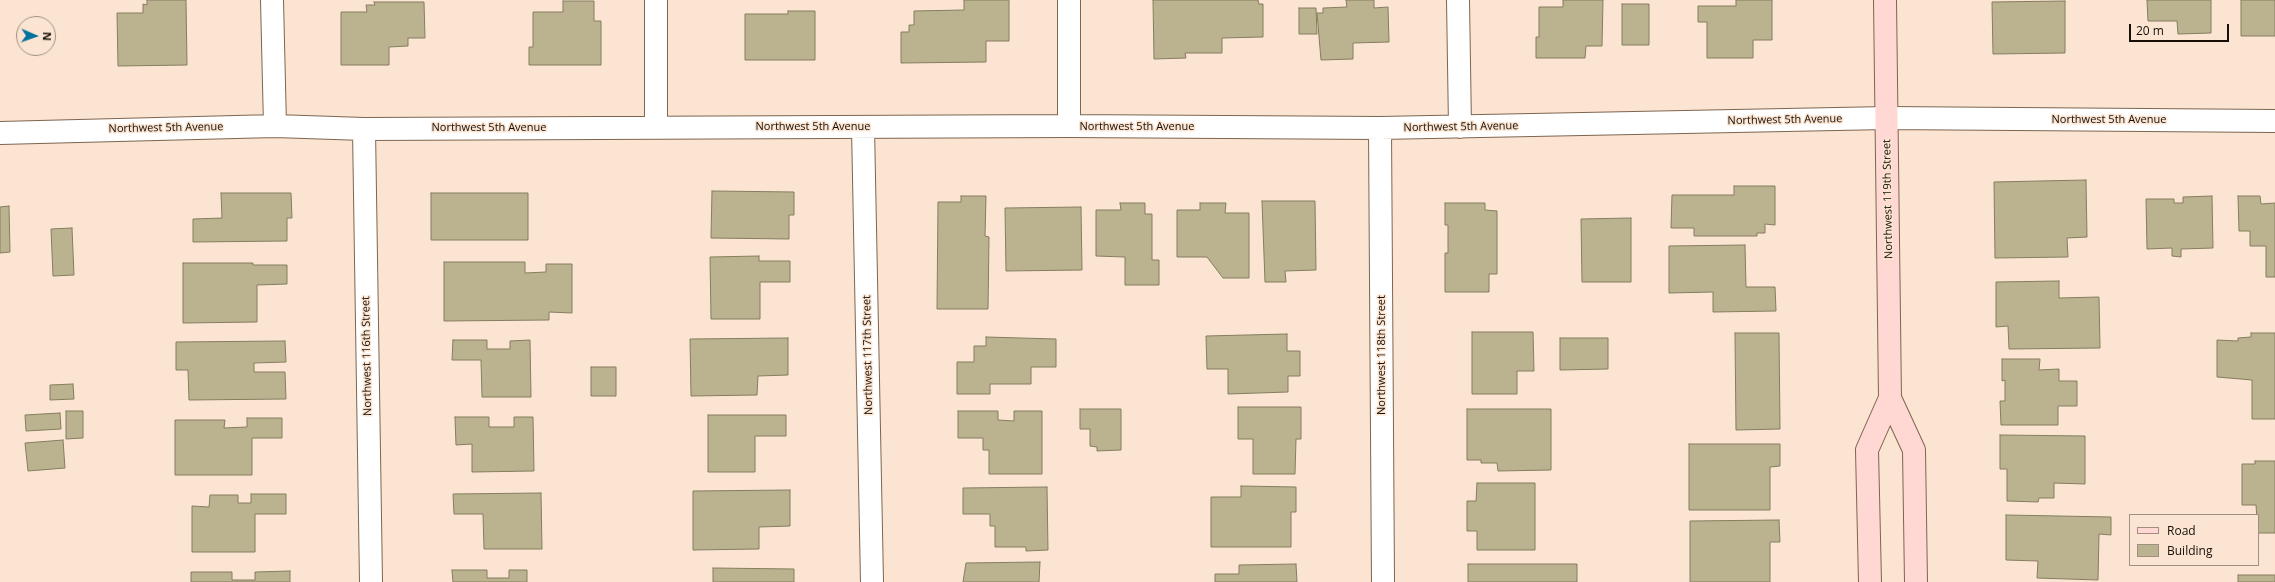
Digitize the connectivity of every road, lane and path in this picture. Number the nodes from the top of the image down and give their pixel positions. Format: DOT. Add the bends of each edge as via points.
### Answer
graph roads {
  1 [pos="272,0"];
  2 [pos="656,0"];
  3 [pos="1069,0"];
  4 [pos="1458,0"];
  5 [pos="1885,0"];
  6 [pos="1887,118"];
  7 [pos="2275,121"];
  8 [pos="275,126"];
  9 [pos="1069,126"];
  10 [pos="656,127"];
  11 [pos="863,127"];
  12 [pos="1460,127"];
  13 [pos="1380,128"];
  14 [pos="364,129"];
  15 [pos="0,133"];
  16 [pos="1890,398"];
  17 [pos="371,582"];
  18 [pos="872,582"];
  19 [pos="1383,582"];
  20 [pos="1870,582"];
  21 [pos="1916,582"];
  1 -- 8 [label="street"];
  2 -- 10 [label="street"];
  3 -- 9 [label="street"];
  4 -- 12 [label="street"];
  5 -- 6 [label="main road, Northwest 119th Street"];
  6 -- 7 [label="street, Northwest 5th Avenue"];
  6 -- 12 [label="street, Northwest 5th Avenue"];
  6 -- 16 [label="main road, Northwest 119th Street"];
  8 -- 14 [label="street, Northwest 5th Avenue"];
  8 -- 15 [label="street, Northwest 5th Avenue"];
  9 -- 11 [label="street, Northwest 5th Avenue"];
  9 -- 13 [label="street, Northwest 5th Avenue"];
  10 -- 11 [label="street, Northwest 5th Avenue"];
  10 -- 14 [label="street, Northwest 5th Avenue"];
  11 -- 18 [label="street, Northwest 117th Street"];
  12 -- 13 [label="street, Northwest 5th Avenue"];
  13 -- 19 [label="street, Northwest 118th Street"];
  14 -- 17 [label="street, Northwest 116th Street"];
  16 -- 20 [label="main road, Northwest 119th Street" via="1867,450"];
  16 -- 21 [label="main road, Northwest 119th Street" via="1914,450"];
}
